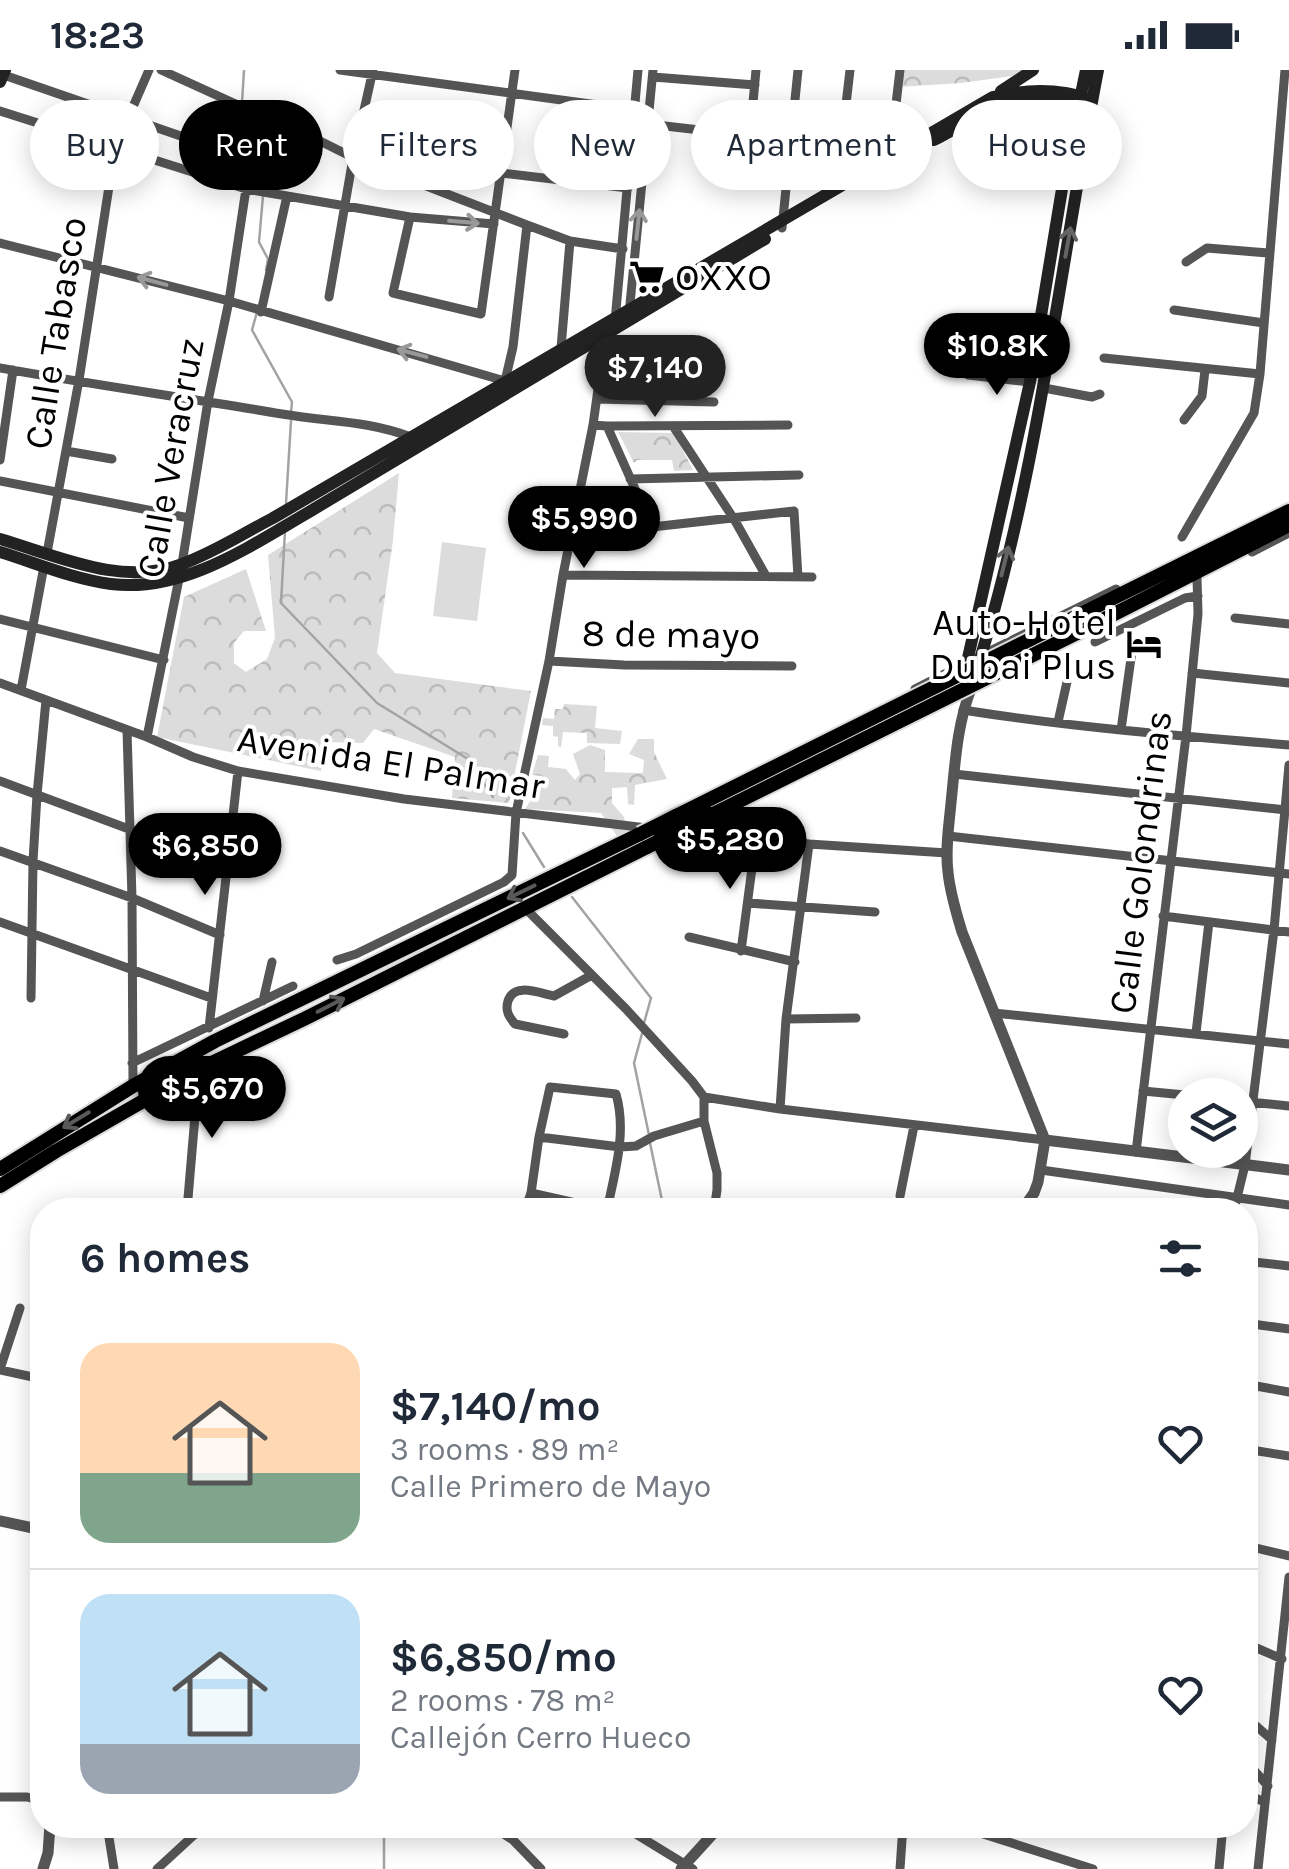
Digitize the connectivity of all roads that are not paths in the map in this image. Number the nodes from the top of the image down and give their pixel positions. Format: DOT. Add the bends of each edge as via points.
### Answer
graph roads {
  1 [pos="149,70"];
  2 [pos="161,70"];
  3 [pos="340,70"];
  4 [pos="515,70"];
  5 [pos="638,70"];
  6 [pos="756,70"];
  7 [pos="798,70"];
  8 [pos="850,70"];
  9 [pos="900,70"];
  10 [pos="1032,70"];
  11 [pos="1086,70"];
  12 [pos="1098,70"];
  13 [pos="1285,70"];
  14 [pos="373,72"];
  15 [pos="653,74"];
  16 [pos="2,75"];
  17 [pos="755,85"];
  18 [pos="512,93"];
  19 [pos="993,96"];
  20 [pos="76,100"];
  21 [pos="135,100"];
  22 [pos="367,100"];
  23 [pos="511,100"];
  24 [pos="563,100"];
  25 [pos="636,100"];
  26 [pos="650,100"];
  27 [pos="753,100"];
  28 [pos="795,100"];
  29 [pos="846,100"];
  30 [pos="896,100"];
  31 [pos="1073,100"];
  32 [pos="1086,100"];
  33 [pos="1087,100"];
  34 [pos="0,111"];
  35 [pos="30,121"];
  36 [pos="952,131"];
  37 [pos="343,152"];
  38 [pos="159,162"];
  39 [pos="108,190"];
  40 [pos="348,190"];
  41 [pos="439,190"];
  42 [pos="498,190"];
  43 [pos="628,190"];
  44 [pos="638,190"];
  45 [pos="785,190"];
  46 [pos="1062,190"];
  47 [pos="1071,190"];
  48 [pos="254,191"];
  49 [pos="287,196"];
  50 [pos="345,206"];
  51 [pos="496,212"];
  52 [pos="410,216"];
  53 [pos="782,223"];
  54 [pos="494,224"];
  55 [pos="528,226"];
  56 [pos="570,242"];
  57 [pos="0,243"];
  58 [pos="623,249"];
  59 [pos="1268,253"];
  60 [pos="1186,262"];
  61 [pos="96,266"];
  62 [pos="328,297"];
  63 [pos="228,301"];
  64 [pos="1174,310"];
  65 [pos="260,312"];
  66 [pos="1264,322"];
  67 [pos="617,323"];
  68 [pos="561,348"];
  69 [pos="1104,358"];
  70 [pos="0,368"];
  71 [pos="13,370"];
  72 [pos="1205,370"];
  73 [pos="1260,374"];
  74 [pos="968,375"];
  75 [pos="79,380"];
  76 [pos="505,381"];
  77 [pos="1037,385"];
  78 [pos="1100,394"];
  79 [pos="597,399"];
  80 [pos="208,401"];
  81 [pos="714,402"];
  82 [pos="460,414"];
  83 [pos="1184,420"];
  84 [pos="1030,421"];
  85 [pos="592,425"];
  86 [pos="788,425"];
  87 [pos="607,426"];
  88 [pos="673,426"];
  89 [pos="410,437"];
  90 [pos="66,452"];
  91 [pos="0,460"];
  92 [pos="112,460"];
  93 [pos="799,476"];
  94 [pos="706,478"];
  95 [pos="630,479"];
  96 [pos="0,482"];
  97 [pos="59,492"];
  98 [pos="306,506"];
  99 [pos="189,518"];
  100 [pos="734,519"];
  101 [pos="1286,520"];
  102 [pos="1182,537"];
  103 [pos="0,540"];
  104 [pos="0,552"];
  105 [pos="46,560"];
  106 [pos="181,571"];
  107 [pos="563,574"];
  108 [pos="766,576"];
  109 [pos="812,577"];
  110 [pos="798,578"];
  111 [pos="1197,578"];
  112 [pos="1198,596"];
  113 [pos="1235,618"];
  114 [pos="0,620"];
  115 [pos="1289,624"];
  116 [pos="32,627"];
  117 [pos="1096,642"];
  118 [pos="1132,651"];
  119 [pos="981,655"];
  120 [pos="164,660"];
  121 [pos="549,661"];
  122 [pos="966,663"];
  123 [pos="1071,664"];
  124 [pos="792,666"];
  125 [pos="1192,673"];
  126 [pos="0,683"];
  127 [pos="1289,684"];
  128 [pos="21,690"];
  129 [pos="965,697"];
  130 [pos="46,700"];
  131 [pos="1058,722"];
  132 [pos="127,730"];
  133 [pos="1121,730"];
  134 [pos="1186,736"];
  135 [pos="147,737"];
  136 [pos="1289,746"];
  137 [pos="1289,765"];
  138 [pos="238,771"];
  139 [pos="954,774"];
  140 [pos="0,781"];
  141 [pos="36,795"];
  142 [pos="1178,799"];
  143 [pos="1286,810"];
  144 [pos="514,820"];
  145 [pos="129,828"];
  146 [pos="674,829"];
  147 [pos="692,832"];
  148 [pos="645,834"];
  149 [pos="948,836"];
  150 [pos="756,838"];
  151 [pos="809,844"];
  152 [pos="0,851"];
  153 [pos="947,854"];
  154 [pos="1172,860"];
  155 [pos="33,861"];
  156 [pos="228,866"];
  157 [pos="598,871"];
  158 [pos="1284,873"];
  159 [pos="132,898"];
  160 [pos="748,903"];
  161 [pos="802,906"];
  162 [pos="526,908"];
  163 [pos="875,912"];
  164 [pos="1163,916"];
  165 [pos="0,922"];
  166 [pos="1209,922"];
  167 [pos="1274,930"];
  168 [pos="1289,932"];
  169 [pos="32,934"];
  170 [pos="220,935"];
  171 [pos="689,937"];
  172 [pos="742,951"];
  173 [pos="337,960"];
  174 [pos="272,962"];
  175 [pos="794,962"];
  176 [pos="132,968"];
  177 [pos="590,976"];
  178 [pos="293,986"];
  179 [pos="31,998"];
  180 [pos="211,998"];
  181 [pos="263,1001"];
  182 [pos="994,1014"];
  183 [pos="786,1018"];
  184 [pos="856,1018"];
  185 [pos="209,1028"];
  186 [pos="1151,1028"];
  187 [pos="1196,1033"];
  188 [pos="564,1034"];
  189 [pos="1260,1040"];
  190 [pos="1289,1044"];
  191 [pos="132,1063"];
  192 [pos="200,1068"];
  193 [pos="1255,1078"];
  194 [pos="133,1086"];
  195 [pos="1143,1091"];
  196 [pos="1168,1094"];
  197 [pos="704,1097"];
  198 [pos="1258,1103"];
  199 [pos="1289,1106"];
  200 [pos="780,1109"];
  201 [pos="704,1120"];
  202 [pos="914,1126"];
  203 [pos="539,1138"];
  204 [pos="1045,1140"];
  205 [pos="620,1147"];
  206 [pos="1136,1152"];
  207 [pos="1168,1156"];
  208 [pos="1258,1166"];
  209 [pos="1244,1168"];
  210 [pos="0,1169"];
  211 [pos="1041,1170"];
  212 [pos="1289,1170"];
  213 [pos="0,1186"];
  214 [pos="531,1193"];
  215 [pos="900,1196"];
  216 [pos="188,1198"];
  217 [pos="529,1198"];
  218 [pos="553,1198"];
  219 [pos="609,1198"];
  220 [pos="716,1198"];
  221 [pos="1030,1198"];
  222 [pos="1236,1198"];
  223 [pos="1258,1201"];
  224 [pos="1289,1205"];
  225 [pos="1258,1263"];
  226 [pos="1289,1266"];
  227 [pos="20,1308"];
  228 [pos="1258,1325"];
  229 [pos="1289,1329"];
  230 [pos="0,1370"];
  231 [pos="30,1376"];
  232 [pos="1258,1386"];
  233 [pos="1289,1392"];
  234 [pos="1258,1451"];
  235 [pos="1289,1456"];
  236 [pos="0,1520"];
  237 [pos="30,1527"];
  238 [pos="1258,1548"];
  239 [pos="1289,1556"];
  240 [pos="1289,1577"];
  241 [pos="1288,1591"];
  242 [pos="1258,1649"];
  243 [pos="1282,1659"];
  244 [pos="1258,1728"];
  245 [pos="1272,1740"];
  246 [pos="1258,1775"];
  247 [pos="1268,1786"];
  248 [pos="0,1796"];
  249 [pos="30,1798"];
  250 [pos="1258,1799"];
  251 [pos="1265,1802"];
  252 [pos="49,1838"];
  253 [pos="108,1838"];
  254 [pos="191,1838"];
  255 [pos="510,1838"];
  256 [pos="640,1838"];
  257 [pos="644,1838"];
  258 [pos="709,1838"];
  259 [pos="902,1838"];
  260 [pos="996,1838"];
  261 [pos="1222,1838"];
  262 [pos="644,1841"];
  263 [pos="686,1867"];
  264 [pos="43,1869"];
  265 [pos="114,1869"];
  266 [pos="157,1869"];
  267 [pos="541,1869"];
  268 [pos="900,1869"];
  269 [pos="1093,1869"];
  270 [pos="1219,1869"];
  271 [pos="1258,1869"];
  1 -- 21 [label="street, Calle Tabasco"];
  2 -- 37 [label="street"];
  3 -- 14 [label="street"];
  4 -- 18 [label="street"];
  5 -- 25 [label="street"];
  6 -- 17 [label="street"];
  7 -- 28 [label="street"];
  8 -- 29 [label="street"];
  9 -- 30 [label="street"];
  10 -- 19 [label="main road"];
  11 -- 32 [label="main road"];
  12 -- 33 [label="main road"];
  13 -- 59 [label="street"];
  14 -- 18 [label="street"];
  14 -- 22 [label="street"];
  15 -- 17 [label="street"];
  15 -- 26 [label="street"];
  16 -- 20 [label="street"];
  17 -- 27 [label="street"];
  18 -- 23 [label="street"];
  18 -- 24 [label="street"];
  19 -- 31 [label="main road" via="1040,90"];
  19 -- 53 [label="main road"];
  34 -- 35 [label="street"];
  36 -- 53 [label="main road"];
  38 -- 48 [label="street"];
  39 -- 61 [label="street, Calle Tabasco"];
  40 -- 50 [label="street"];
  41 -- 51 [label="street"];
  42 -- 51 [label="street"];
  43 -- 58 [label="street"];
  67 -- 44 [label="street, one-way"];
  45 -- 53 [label="street"];
  46 -- 77 [label="main road"];
  77 -- 47 [label="main road, one-way"];
  48 -- 49 [label="street"];
  48 -- 63 [label="street, Calle Veracruz"];
  49 -- 50 [label="street"];
  49 -- 65 [label="street"];
  50 -- 52 [label="street"];
  50 -- 62 [label="street"];
  51 -- 54 [label="street"];
  51 -- 55 [label="street"];
  52 -- 54 [label="street, one-way"];
  52 -- 54 [label="street" via="393,293 480,314"];
  53 -- 67 [label="main road"];
  55 -- 56 [label="street"];
  55 -- 76 [label="street"];
  56 -- 58 [label="street"];
  56 -- 68 [label="street"];
  57 -- 61 [label="street"];
  58 -- 67 [label="street"];
  59 -- 60 [label="street" via="1207,248"];
  59 -- 66 [label="street"];
  63 -- 61 [label="street, one-way"];
  61 -- 75 [label="street, Calle Tabasco"];
  63 -- 65 [label="street"];
  63 -- 80 [label="street, Calle Veracruz"];
  64 -- 66 [label="street"];
  76 -- 65 [label="street, one-way"];
  66 -- 73 [label="street"];
  67 -- 68 [label="main road"];
  67 -- 79 [label="street"];
  67 -- 82 [label="main road"];
  68 -- 76 [label="main road"];
  69 -- 72 [label="street"];
  70 -- 71 [label="street"];
  71 -- 75 [label="street"];
  71 -- 91 [label="street"];
  72 -- 73 [label="street"];
  72 -- 83 [label="street" via="1202,396"];
  73 -- 102 [label="street" via="1254,413"];
  74 -- 77 [label="street"];
  75 -- 80 [label="street"];
  75 -- 90 [label="street, Calle Tabasco"];
  76 -- 82 [label="main road"];
  77 -- 78 [label="street" via="1092,398"];
  77 -- 84 [label="main road"];
  79 -- 81 [label="street"];
  79 -- 85 [label="street"];
  80 -- 89 [label="street" via="354,421"];
  80 -- 99 [label="street, Calle Veracruz"];
  82 -- 89 [label="main road"];
  82 -- 98 [label="main road"];
  119 -- 84 [label="main road, one-way" via="1032,453"];
  84 -- 122 [label="main road"];
  85 -- 87 [label="street"];
  85 -- 107 [label="street"];
  86 -- 88 [label="street"];
  87 -- 88 [label="street"];
  87 -- 95 [label="street"];
  88 -- 94 [label="street"];
  89 -- 98 [label="main road"];
  90 -- 92 [label="street"];
  90 -- 97 [label="street, Calle Tabasco"];
  93 -- 94 [label="street"];
  94 -- 95 [label="street"];
  94 -- 100 [label="street"];
  95 -- 100 [label="street" via="652,527"];
  96 -- 97 [label="street"];
  97 -- 99 [label="street"];
  97 -- 105 [label="street, Calle Tabasco"];
  98 -- 106 [label="main road"];
  99 -- 106 [label="street, Calle Veracruz"];
  100 -- 108 [label="street"];
  100 -- 110 [label="street" via="794,511"];
  101 -- 111 [label="street"];
  101 -- 119 [label="street"];
  101 -- 148 [label="main road, bridge" via="999,673"];
  103 -- 105 [label="main road"];
  104 -- 105 [label="main road"];
  105 -- 106 [label="main road" via="111,584 133,585"];
  105 -- 116 [label="street, Calle Tabasco"];
  106 -- 120 [label="street, Calle Veracruz"];
  107 -- 108 [label="street"];
  107 -- 121 [label="street"];
  108 -- 110 [label="street"];
  109 -- 110 [label="street"];
  111 -- 112 [label="street, Calle Golondrinas"];
  111 -- 129 [label="street"];
  112 -- 117 [label="street"];
  112 -- 125 [label="street, Calle Golondrinas"];
  113 -- 115 [label="street"];
  114 -- 116 [label="street"];
  116 -- 120 [label="street"];
  116 -- 128 [label="street, Calle Tabasco"];
  118 -- 133 [label="street"];
  119 -- 122 [label="street"];
  119 -- 129 [label="main road"];
  120 -- 135 [label="street, Calle Veracruz"];
  121 -- 124 [label="street, 8 de mayo"];
  121 -- 144 [label="street"];
  122 -- 129 [label="main road"];
  122 -- 148 [label="street"];
  123 -- 131 [label="street"];
  125 -- 127 [label="street"];
  125 -- 134 [label="street, Calle Golondrinas"];
  126 -- 128 [label="street, Avenida El Palmar"];
  128 -- 130 [label="street, Avenida El Palmar"];
  129 -- 131 [label="street"];
  129 -- 139 [label="street"];
  129 -- 147 [label="street"];
  130 -- 132 [label="street, Avenida El Palmar"];
  130 -- 141 [label="street"];
  131 -- 133 [label="street"];
  132 -- 135 [label="street, Avenida El Palmar"];
  132 -- 145 [label="street"];
  133 -- 134 [label="street"];
  134 -- 136 [label="street"];
  134 -- 142 [label="street, Calle Golondrinas"];
  135 -- 138 [label="street, Avenida El Palmar"];
  137 -- 143 [label="street"];
  138 -- 144 [label="street, Avenida El Palmar"];
  138 -- 156 [label="street"];
  139 -- 142 [label="street"];
  139 -- 149 [label="street"];
  140 -- 141 [label="street"];
  141 -- 145 [label="street"];
  141 -- 155 [label="street"];
  142 -- 143 [label="street"];
  142 -- 154 [label="street, Calle Golondrinas"];
  143 -- 158 [label="street"];
  144 -- 148 [label="street, Avenida El Palmar"];
  144 -- 173 [label="street" via="512,875 504,882"];
  145 -- 156 [label="street"];
  145 -- 159 [label="street"];
  146 -- 147 [label="street"];
  147 -- 150 [label="street"];
  147 -- 157 [label="street"];
  148 -- 157 [label="main road"];
  148 -- 194 [label="main road, one-way"];
  149 -- 153 [label="street"];
  149 -- 154 [label="street"];
  150 -- 151 [label="street"];
  150 -- 160 [label="street"];
  151 -- 153 [label="street"];
  151 -- 161 [label="street"];
  152 -- 155 [label="street"];
  153 -- 182 [label="street" via="953,900"];
  154 -- 158 [label="street"];
  154 -- 164 [label="street, Calle Golondrinas"];
  155 -- 159 [label="street"];
  155 -- 169 [label="street"];
  156 -- 170 [label="street"];
  157 -- 162 [label="main road"];
  158 -- 167 [label="street"];
  159 -- 170 [label="street"];
  159 -- 176 [label="street"];
  160 -- 161 [label="street"];
  160 -- 172 [label="street"];
  161 -- 163 [label="street"];
  161 -- 175 [label="street"];
  162 -- 177 [label="street"];
  192 -- 162 [label="main road, one-way"];
  164 -- 166 [label="street"];
  164 -- 186 [label="street, Calle Golondrinas"];
  165 -- 169 [label="street"];
  166 -- 167 [label="street"];
  166 -- 187 [label="street"];
  167 -- 168 [label="street"];
  167 -- 189 [label="street"];
  169 -- 176 [label="street"];
  169 -- 179 [label="street"];
  170 -- 180 [label="street"];
  171 -- 172 [label="street"];
  172 -- 175 [label="street"];
  174 -- 181 [label="street"];
  175 -- 183 [label="street"];
  176 -- 180 [label="street"];
  176 -- 191 [label="street"];
  177 -- 188 [label="street" via="554,996 524,990 510,995 508,1015 515,1024"];
  177 -- 197 [label="street"];
  178 -- 181 [label="street"];
  180 -- 185 [label="street"];
  181 -- 185 [label="street"];
  182 -- 186 [label="street"];
  182 -- 204 [label="street"];
  183 -- 184 [label="street"];
  183 -- 200 [label="street"];
  185 -- 191 [label="street"];
  186 -- 187 [label="street"];
  186 -- 195 [label="street, Calle Golondrinas"];
  187 -- 189 [label="street"];
  189 -- 190 [label="street"];
  189 -- 193 [label="street"];
  191 -- 194 [label="street"];
  192 -- 213 [label="main road"];
  192 -- 216 [label="street"];
  194 -- 210 [label="main road, one-way"];
  195 -- 196 [label="street"];
  195 -- 206 [label="street, Calle Golondrinas"];
  197 -- 200 [label="street"];
  197 -- 201 [label="street"];
  198 -- 199 [label="street"];
  200 -- 202 [label="street"];
  201 -- 205 [label="street"];
  201 -- 220 [label="street"];
  202 -- 204 [label="street"];
  202 -- 215 [label="street"];
  203 -- 205 [label="street"];
  203 -- 205 [label="street" via="550,1087 608,1092 616,1094 620,1109"];
  203 -- 214 [label="street"];
  204 -- 206 [label="street"];
  204 -- 211 [label="street"];
  205 -- 219 [label="street"];
  206 -- 207 [label="street"];
  208 -- 212 [label="street"];
  209 -- 222 [label="street"];
  211 -- 221 [label="street"];
  211 -- 222 [label="street"];
  214 -- 217 [label="street"];
  214 -- 218 [label="street"];
  223 -- 224 [label="street"];
  225 -- 226 [label="street"];
  227 -- 230 [label="street"];
  228 -- 229 [label="street"];
  230 -- 231 [label="street"];
  232 -- 233 [label="street"];
  234 -- 235 [label="street"];
  236 -- 237 [label="street"];
  238 -- 239 [label="street"];
  240 -- 241 [label="street"];
  241 -- 243 [label="street"];
  242 -- 243 [label="street"];
  243 -- 245 [label="street"];
  244 -- 245 [label="street"];
  245 -- 247 [label="street"];
  246 -- 247 [label="street"];
  247 -- 251 [label="street"];
  248 -- 249 [label="street"];
  250 -- 251 [label="street"];
  251 -- 271 [label="street"];
  252 -- 264 [label="street"];
  253 -- 265 [label="street"];
  254 -- 266 [label="street"];
  255 -- 267 [label="street"];
  256 -- 262 [label="street"];
  257 -- 262 [label="street"];
  258 -- 263 [label="street"];
  259 -- 268 [label="street"];
  260 -- 269 [label="street"];
  261 -- 270 [label="street"];
  262 -- 263 [label="street"];
}
